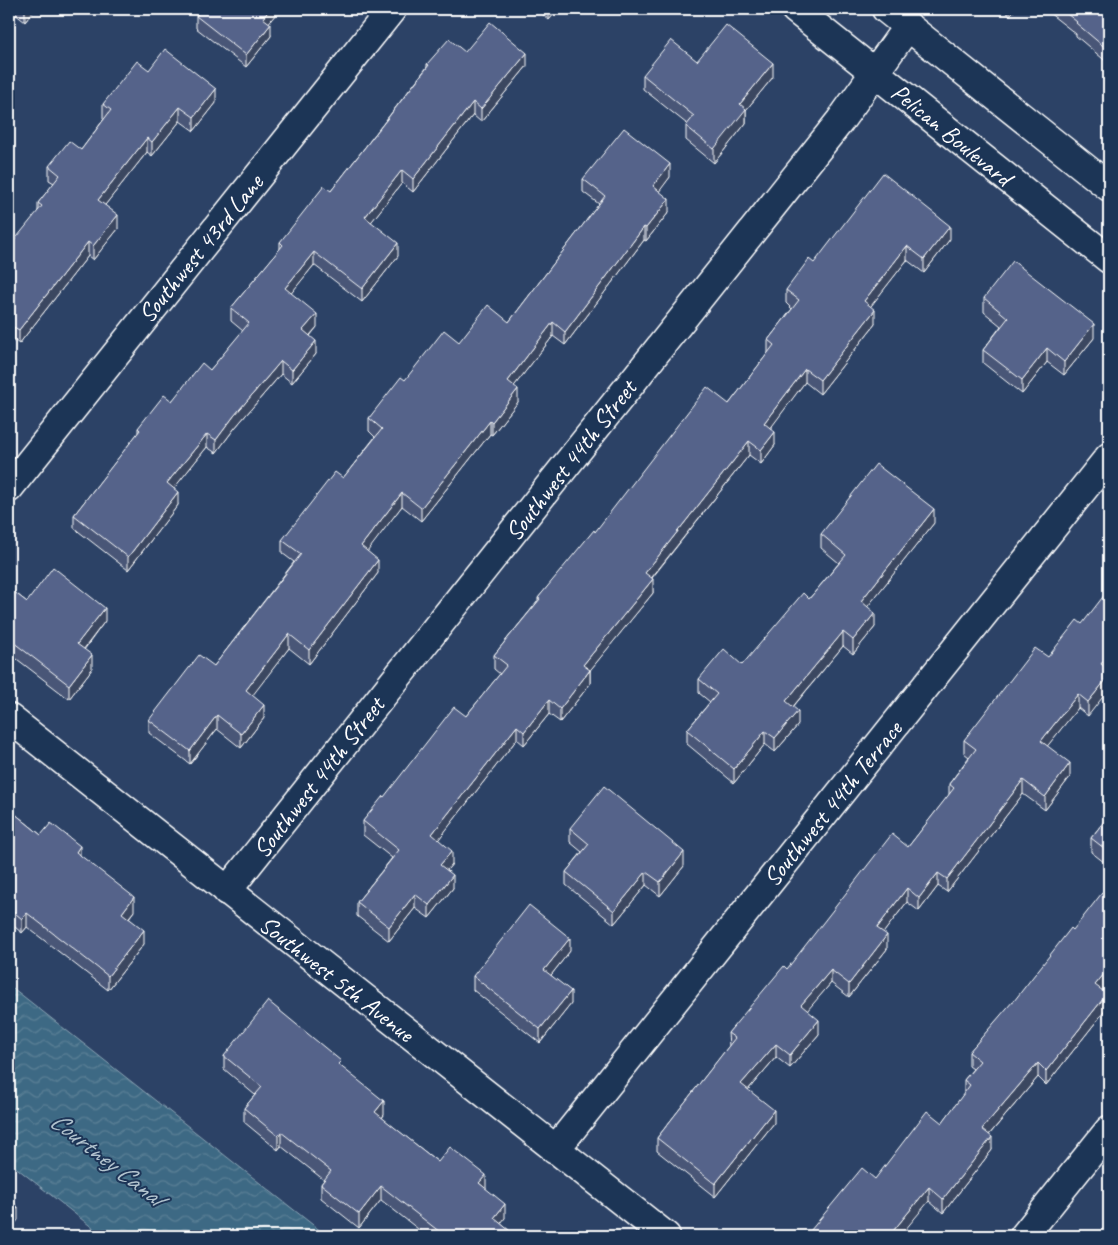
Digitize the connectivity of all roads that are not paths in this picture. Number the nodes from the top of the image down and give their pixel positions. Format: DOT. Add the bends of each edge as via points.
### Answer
graph roads {
  1 [pos="392,9"];
  2 [pos="795,9"];
  3 [pos="886,9"];
  4 [pos="908,26"];
  5 [pos="876,73"];
  6 [pos="1109,187"];
  7 [pos="1109,259"];
  8 [pos="1109,456"];
  9 [pos="9,488"];
  10 [pos="9,718"];
  11 [pos="227,891"];
  12 [pos="1109,1130"];
  13 [pos="555,1150"];
  14 [pos="666,1236"];
  15 [pos="1024,1236"];
  1 -- 9 [label="street, Southwest 43rd Lane"];
  2 -- 5 [label="street, Pelican Boulevard"];
  3 -- 4 [label="street"];
  4 -- 5 [label="street, Southwest 44th Street"];
  4 -- 6 [label="street"];
  5 -- 7 [label="street, Pelican Boulevard"];
  5 -- 11 [label="street, Southwest 44th Street"];
  8 -- 13 [label="street, Southwest 44th Terrace"];
  10 -- 11 [label="street, Southwest 5th Avenue"];
  11 -- 13 [label="street, Southwest 5th Avenue"];
  12 -- 15 [label="street"];
  13 -- 14 [label="street, Southwest 5th Avenue"];
}
